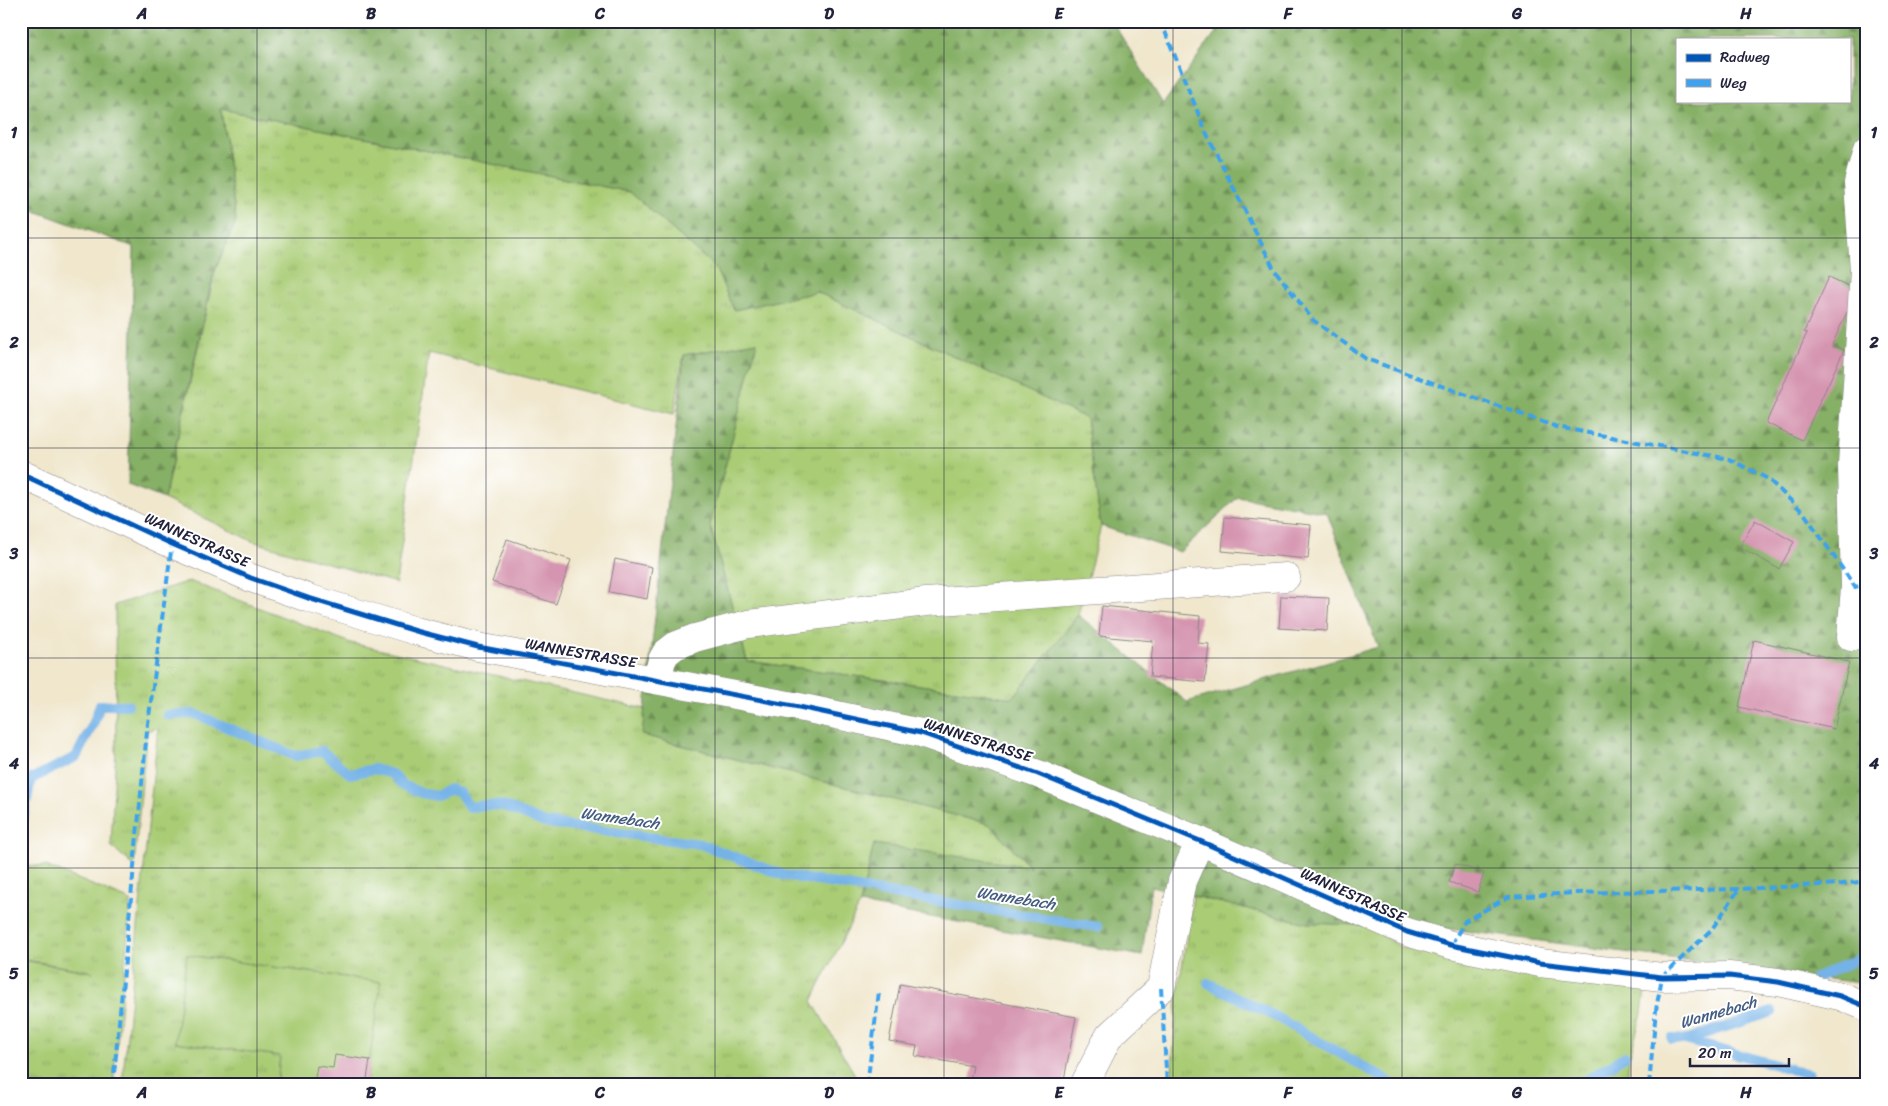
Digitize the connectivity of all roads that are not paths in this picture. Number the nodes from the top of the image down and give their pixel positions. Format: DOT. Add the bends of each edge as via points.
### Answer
graph roads {
  1 [pos="1867,149"];
  2 [pos="21,474"];
  3 [pos="1286,577"];
  4 [pos="1851,637"];
  5 [pos="657,679"];
  6 [pos="1200,840"];
  7 [pos="1867,1007"];
  8 [pos="1084,1085"];
  1 -- 4 [label="street" via="1858,183 1864,270 1852,465 1855,587"];
  2 -- 5 [label="street, WANNESTRASSE" via="251,578 336,606 478,647"];
  3 -- 5 [label="street" via="926,602 748,624 674,646 662,660"];
  5 -- 6 [label="street, WANNESTRASSE" via="921,734 1038,774"];
  6 -- 7 [label="street, WANNESTRASSE" via="1407,932 1451,945 1540,963 1662,977 1729,976 1778,982 1840,996"];
  6 -- 8 [label="street" via="1182,881 1161,988 1109,1036"];
}
